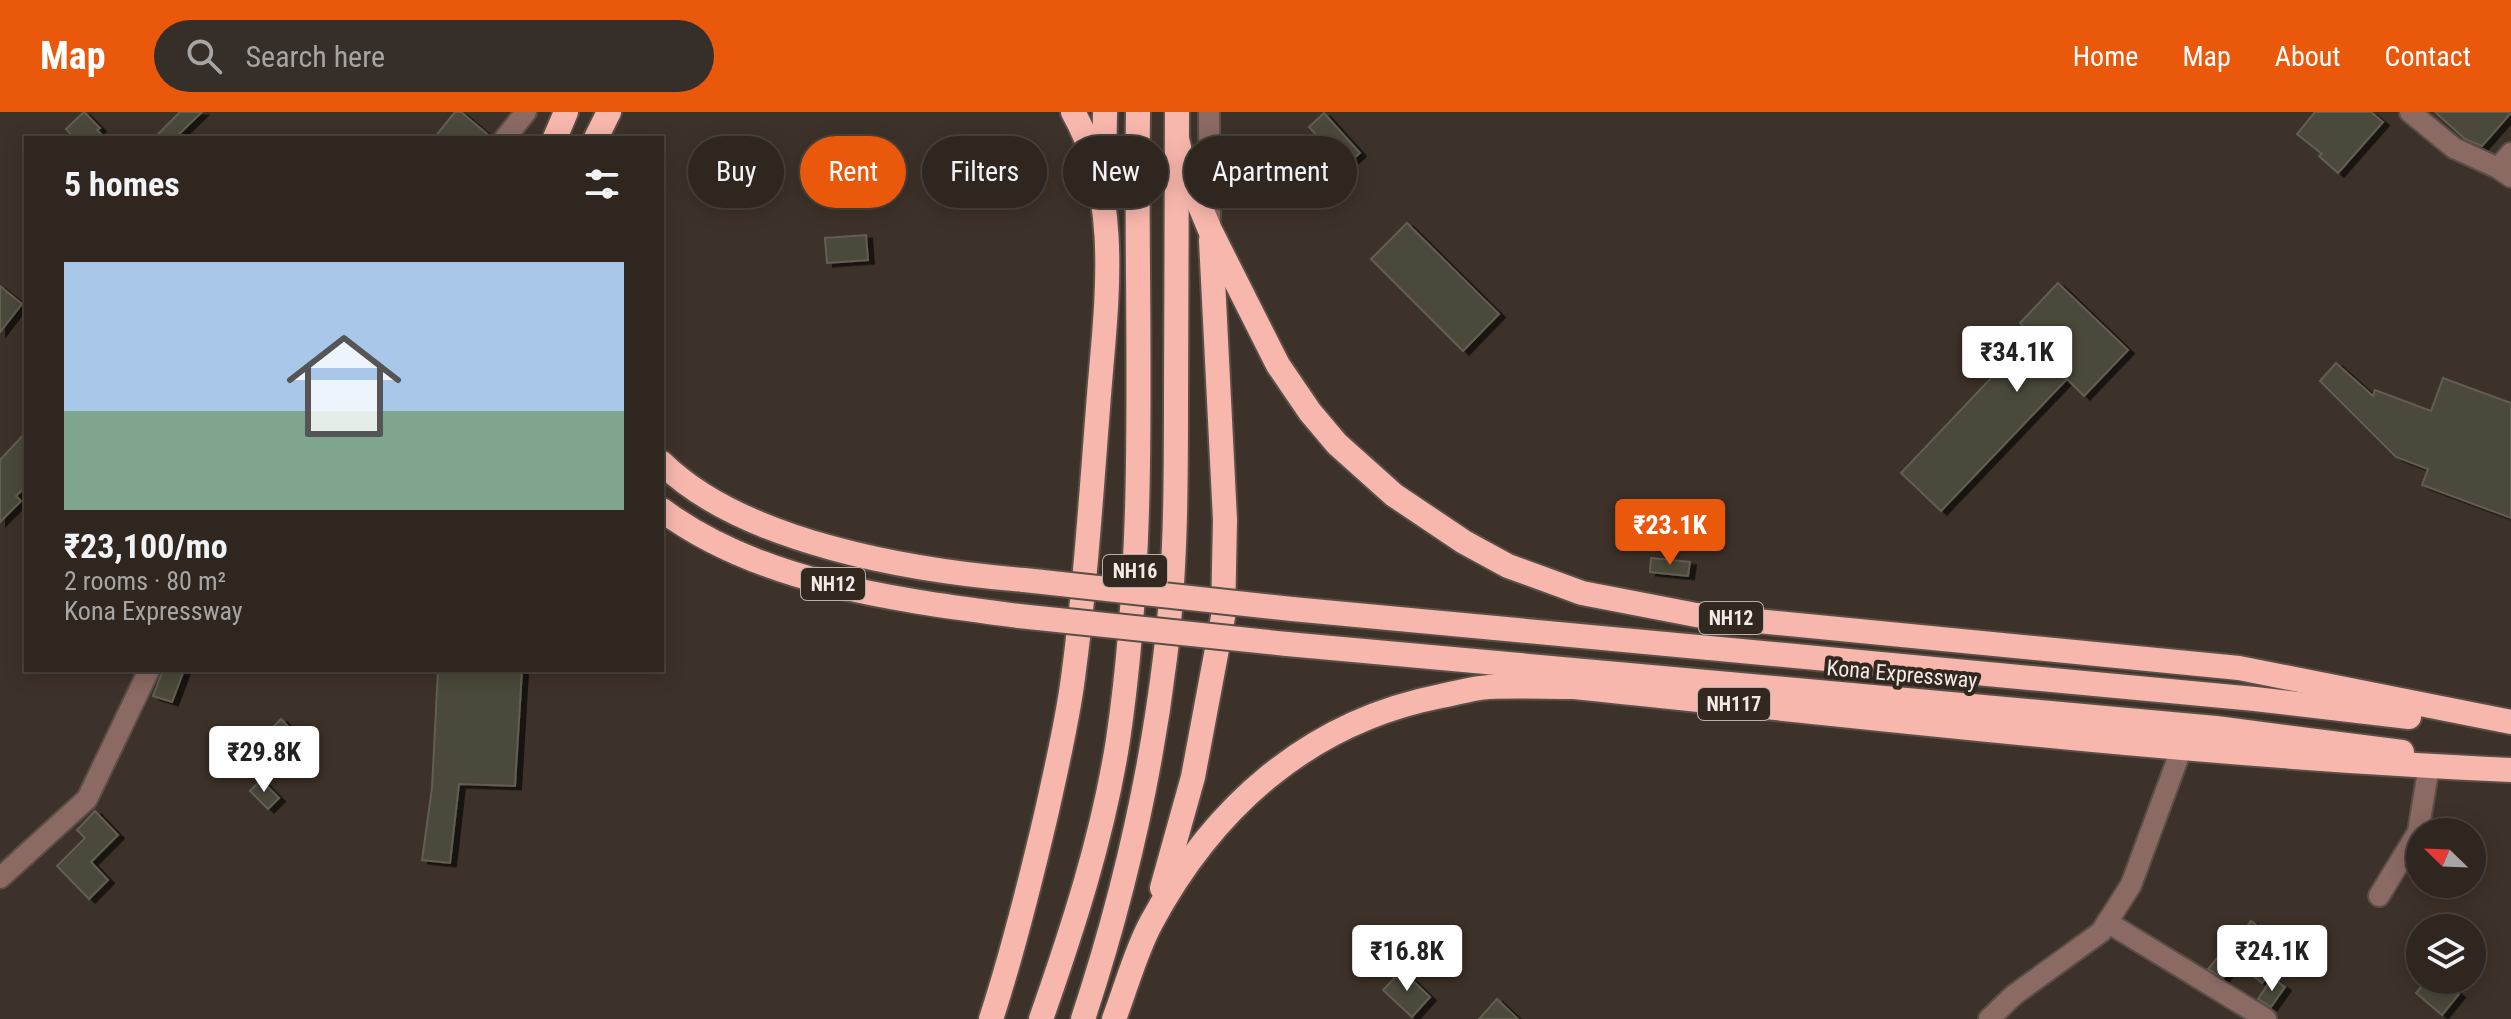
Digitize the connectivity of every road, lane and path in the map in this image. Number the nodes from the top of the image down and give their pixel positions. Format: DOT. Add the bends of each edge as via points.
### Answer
graph roads {
  1 [pos="526,112"];
  2 [pos="566,112"];
  3 [pos="609,112"];
  4 [pos="1073,112"];
  5 [pos="1105,112"];
  6 [pos="1138,112"];
  7 [pos="1177,112"];
  8 [pos="1209,112"];
  9 [pos="2410,112"];
  10 [pos="507,136"];
  11 [pos="556,136"];
  12 [pos="597,136"];
  13 [pos="1084,136"];
  14 [pos="1105,136"];
  15 [pos="1177,139"];
  16 [pos="2507,166"];
  17 [pos="1104,208"];
  18 [pos="1210,230"];
  19 [pos="664,465"];
  20 [pos="664,511"];
  21 [pos="148,672"];
  22 [pos="2511,722"];
  23 [pos="2511,729"];
  24 [pos="2181,750"];
  25 [pos="2429,766"];
  26 [pos="2511,769"];
  27 [pos="0,878"];
  28 [pos="2379,896"];
  29 [pos="2107,922"];
  30 [pos="1149,926"];
  31 [pos="991,1019"];
  32 [pos="1041,1019"];
  33 [pos="1083,1019"];
  34 [pos="1114,1019"];
  35 [pos="1989,1019"];
  36 [pos="2266,1019"];
  1 -- 10 [label="street"];
  2 -- 11 [label="highway"];
  3 -- 12 [label="highway"];
  4 -- 13 [label="highway"];
  5 -- 14 [label="highway"];
  6 -- 32 [label="highway, NH16" via="1140,485 1129,649 1117,742 1089,873"];
  7 -- 15 [label="highway, NH12"];
  8 -- 18 [label="street"];
  9 -- 16 [label="street" via="2454,148"];
  15 -- 18 [label="highway, NH12"];
  15 -- 33 [label="highway, NH16" via="1176,454 1165,657 1127,871"];
  17 -- 31 [label="highway" via="1106,294 1073,681 1027,895"];
  18 -- 22 [label="highway, NH12" via="1278,365 1337,444 1427,520 1543,580 1696,615 2239,668"];
  18 -- 30 [label="highway" via="1225,520 1223,617 1185,808"];
  19 -- 23 [label="highway, Kona Expressway / NH12, bridge" via="711,501 749,519 928,570 2255,699"];
  20 -- 26 [label="highway, Kona Expressway / NH12, bridge" via="730,550 901,601 1287,644 2216,728"];
  21 -- 27 [label="street" via="87,799"];
  24 -- 25 [label="highway, NH117"];
  24 -- 29 [label="street" via="2131,885"];
  24 -- 30 [label="highway, NH117" via="1574,687 1487,687 1409,702 1345,727 1298,753 1206,837"];
  25 -- 26 [label="highway, NH117"];
  25 -- 28 [label="street" via="2418,832"];
  29 -- 35 [label="street"];
  29 -- 36 [label="street"];
  30 -- 34 [label="highway, NH117"];
}
